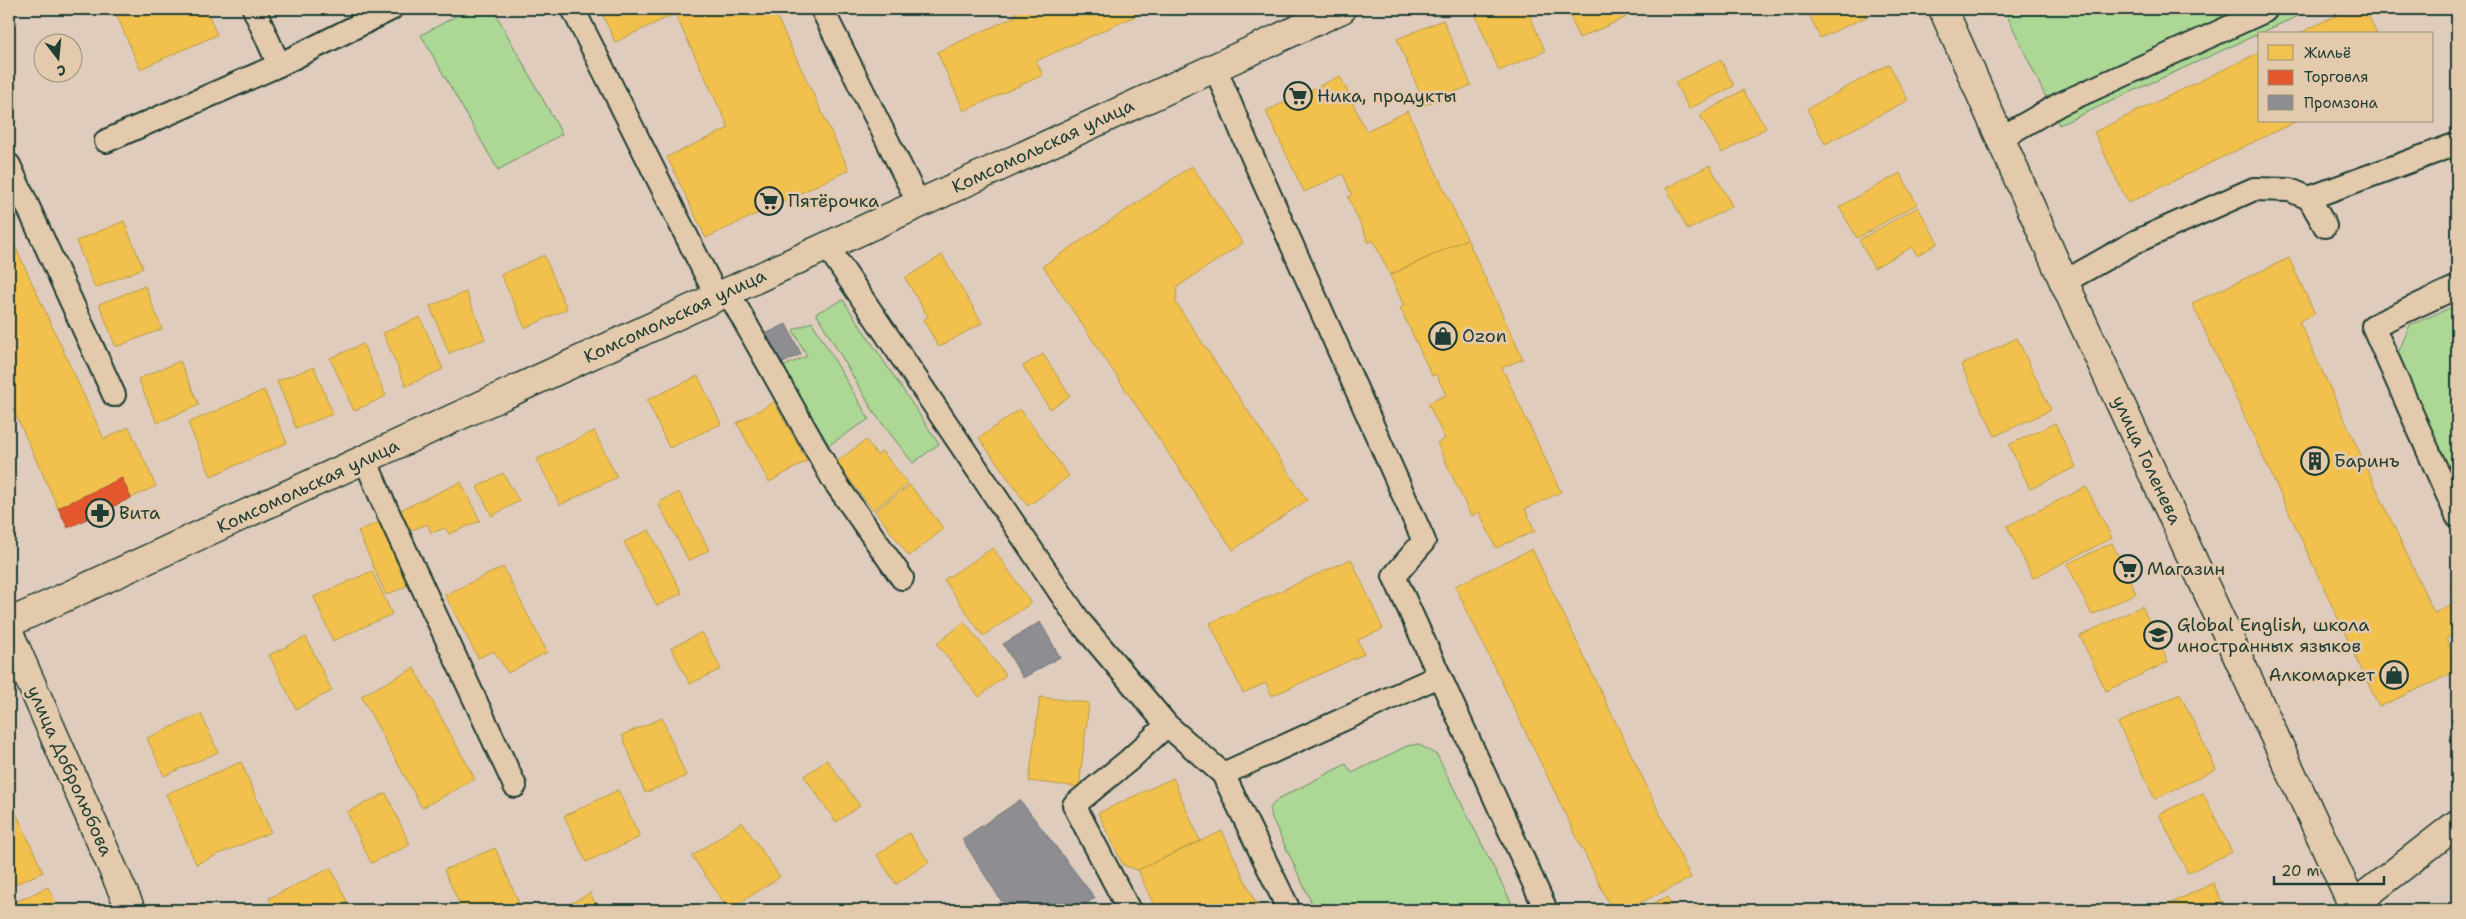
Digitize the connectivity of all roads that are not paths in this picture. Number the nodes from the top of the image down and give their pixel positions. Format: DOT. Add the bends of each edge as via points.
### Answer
graph roads {
  1 [pos="254,9"];
  2 [pos="391,9"];
  3 [pos="573,9"];
  4 [pos="822,9"];
  5 [pos="1943,9"];
  6 [pos="1338,10"];
  7 [pos="2265,11"];
  8 [pos="279,64"];
  9 [pos="1215,67"];
  10 [pos="1999,139"];
  11 [pos="106,141"];
  12 [pos="2457,144"];
  13 [pos="9,166"];
  14 [pos="2309,198"];
  15 [pos="919,204"];
  16 [pos="2325,226"];
  17 [pos="828,246"];
  18 [pos="2064,282"];
  19 [pos="2457,287"];
  20 [pos="722,294"];
  21 [pos="114,395"];
  22 [pos="365,459"];
  23 [pos="2457,516"];
  24 [pos="902,578"];
  25 [pos="9,623"];
  26 [pos="9,633"];
  27 [pos="1439,676"];
  28 [pos="1167,725"];
  29 [pos="1223,774"];
  30 [pos="515,786"];
  31 [pos="2457,824"];
  32 [pos="2354,908"];
  33 [pos="131,910"];
  34 [pos="1129,910"];
  35 [pos="1289,910"];
  36 [pos="1546,910"];
  1 -- 8 [label="lane"];
  2 -- 8 [label="lane"];
  3 -- 20 [label="lane"];
  4 -- 15 [label="lane"];
  5 -- 10 [label="street, улица Голенева"];
  6 -- 9 [label="street, Комсомольская улица"];
  7 -- 10 [label="lane" via="2060,104"];
  8 -- 11 [label="lane"];
  9 -- 15 [label="street, Комсомольская улица"];
  9 -- 27 [label="lane" via="1424,541 1394,576"];
  10 -- 18 [label="street, улица Голенева"];
  12 -- 14 [label="lane"];
  13 -- 21 [label="lane"];
  14 -- 16 [label="lane"];
  14 -- 18 [label="lane" via="2290,190 2254,189 2135,242"];
  15 -- 17 [label="street, Комсомольская улица"];
  17 -- 20 [label="street, Комсомольская улица"];
  17 -- 28 [label="lane" via="1080,622"];
  18 -- 32 [label="street, улица Голенева"];
  19 -- 23 [label="lane" via="2373,326"];
  20 -- 22 [label="street, Комсомольская улица"];
  20 -- 24 [label="lane" via="834,481"];
  22 -- 25 [label="street, Комсомольская улица"];
  22 -- 30 [label="lane"];
  26 -- 33 [label="street, улица Добролюбова"];
  27 -- 29 [label="lane"];
  27 -- 36 [label="lane"];
  28 -- 29 [label="lane"];
  28 -- 34 [label="lane" via="1074,805"];
  29 -- 35 [label="lane"];
  31 -- 32 [label="street"];
}
